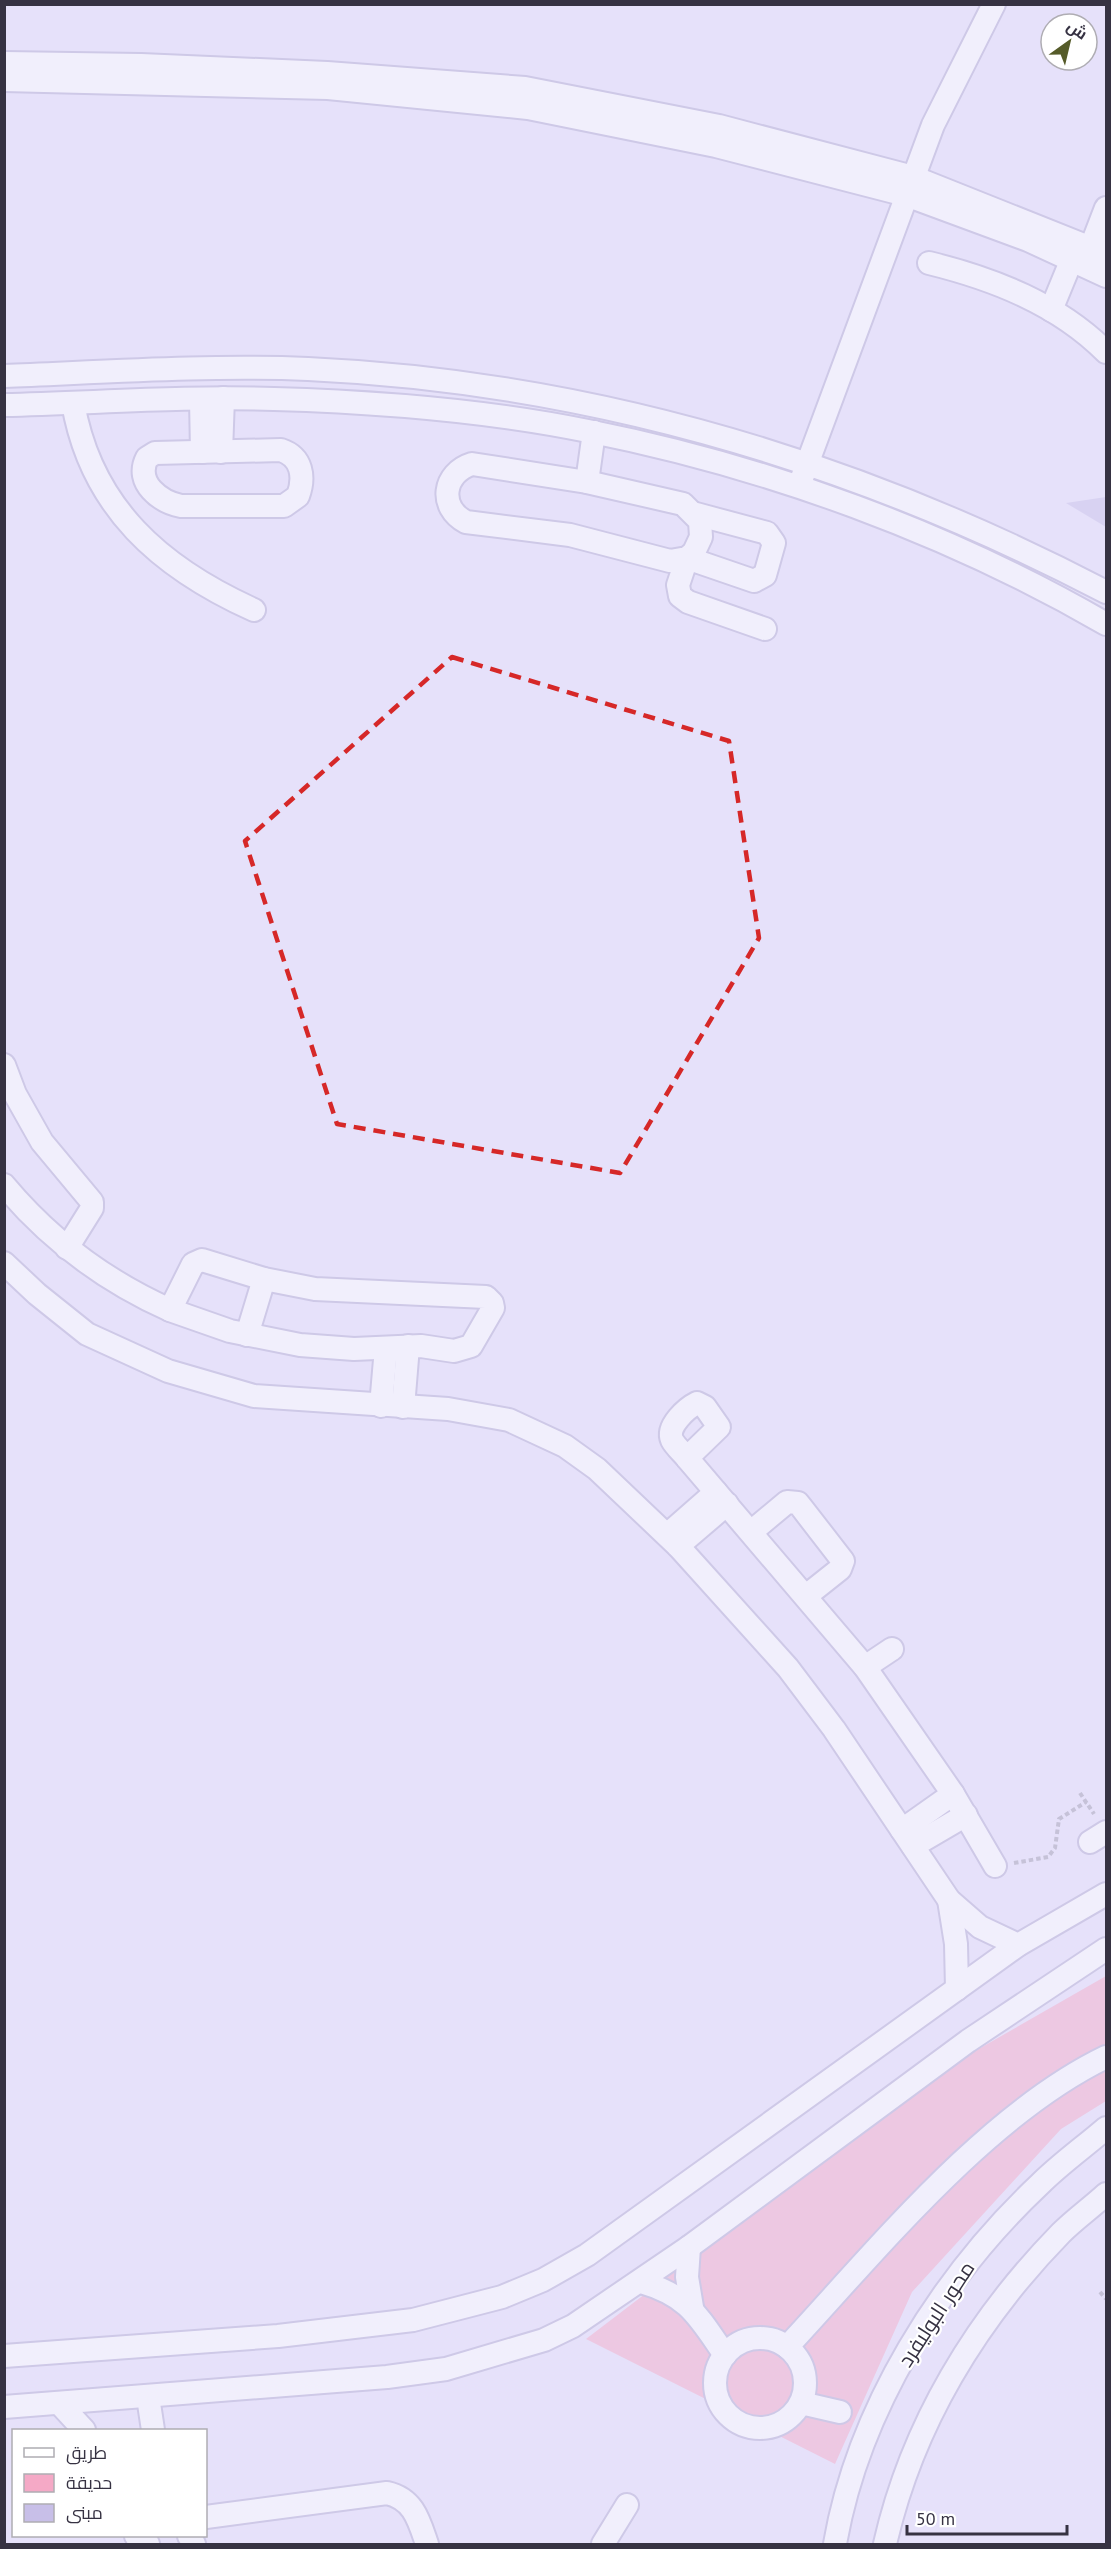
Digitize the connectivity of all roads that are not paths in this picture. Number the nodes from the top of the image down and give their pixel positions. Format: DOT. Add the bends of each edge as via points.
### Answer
graph roads {
  1 [pos="994,4"];
  2 [pos="4,63"];
  3 [pos="4,80"];
  4 [pos="909,186"];
  5 [pos="1107,208"];
  6 [pos="1099,250"];
  7 [pos="1072,259"];
  8 [pos="929,263"];
  9 [pos="1107,276"];
  10 [pos="1051,310"];
  11 [pos="1107,352"];
  12 [pos="4,376"];
  13 [pos="212,398"];
  14 [pos="73,403"];
  15 [pos="4,405"];
  16 [pos="594,432"];
  17 [pos="212,452"];
  18 [pos="806,463"];
  19 [pos="588,482"];
  20 [pos="798,488"];
  21 [pos="696,514"];
  22 [pos="687,558"];
  23 [pos="1107,591"];
  24 [pos="254,610"];
  25 [pos="1107,624"];
  26 [pos="765,629"];
  27 [pos="4,1065"];
  28 [pos="4,1185"];
  29 [pos="68,1248"];
  30 [pos="4,1263"];
  31 [pos="264,1279"];
  32 [pos="170,1310"];
  33 [pos="247,1335"];
  34 [pos="397,1347"];
  35 [pos="381,1406"];
  36 [pos="404,1407"];
  37 [pos="687,1458"];
  38 [pos="722,1498"];
  39 [pos="751,1532"];
  40 [pos="672,1540"];
  41 [pos="806,1596"];
  42 [pos="892,1649"];
  43 [pos="865,1667"];
  44 [pos="953,1794"];
  45 [pos="966,1815"];
  46 [pos="907,1838"];
  47 [pos="996,1866"];
  48 [pos="1107,1894"];
  49 [pos="950,1900"];
  50 [pos="1018,1945"];
  51 [pos="1107,1949"];
  52 [pos="957,1989"];
  53 [pos="1107,2057"];
  54 [pos="1107,2128"];
  55 [pos="1107,2194"];
  56 [pos="690,2247"];
  57 [pos="641,2282"];
  58 [pos="692,2307"];
  59 [pos="787,2347"];
  60 [pos="725,2355"];
  61 [pos="4,2356"];
  62 [pos="148,2397"];
  63 [pos="59,2403"];
  64 [pos="801,2403"];
  65 [pos="4,2407"];
  66 [pos="840,2412"];
  67 [pos="83,2429"];
  68 [pos="153,2429"];
  69 [pos="627,2505"];
  70 [pos="207,2517"];
  71 [pos="427,2544"];
  72 [pos="603,2544"];
  73 [pos="835,2544"];
  74 [pos="885,2544"];
  1 -- 4 [label="street" via="933,125"];
  2 -- 4 [label="street" via="315,73 525,88 719,126"];
  3 -- 4 [label="street" via="328,88 528,108"];
  4 -- 6 [label="street"];
  4 -- 7 [label="street"];
  4 -- 18 [label="street"];
  5 -- 6 [label="street"];
  7 -- 9 [label="street"];
  7 -- 10 [label="street"];
  8 -- 10 [label="street" via="992,281"];
  10 -- 11 [label="street"];
  12 -- 18 [label="street" via="258,368 432,379 614,408 724,436"];
  13 -- 14 [label="street"];
  13 -- 16 [label="street" via="416,408"];
  13 -- 17 [label="street"];
  14 -- 15 [label="street"];
  14 -- 24 [label="street" via="89,461 99,483 127,522 196,580"];
  16 -- 19 [label="street"];
  16 -- 20 [label="street" via="706,458"];
  17 -- 17 [label="street" via="150,455 143,469 147,485 160,498 181,506 284,506 298,496 301,468 289,452"];
  18 -- 20 [label="street"];
  18 -- 23 [label="street" via="934,511"];
  19 -- 21 [label="street" via="683,504"];
  19 -- 22 [label="street" via="472,464 451,478 448,504 458,518 474,525 570,535 670,561"];
  20 -- 25 [label="street" via="935,540"];
  21 -- 22 [label="street" via="701,537"];
  21 -- 22 [label="street" via="767,533 774,543 773,549 765,575 754,581"];
  22 -- 26 [label="street" via="678,585 683,600"];
  27 -- 29 [label="street" via="42,1142 92,1202"];
  28 -- 29 [label="street"];
  29 -- 32 [label="street" via="116,1283"];
  30 -- 35 [label="street" via="87,1334 168,1371 254,1396"];
  31 -- 32 [label="street" via="197,1261"];
  31 -- 33 [label="street"];
  31 -- 34 [label="street" via="324,1289 486,1296 492,1303 475,1341 466,1349"];
  32 -- 33 [label="street"];
  33 -- 34 [label="street" via="327,1348"];
  34 -- 35 [label="street"];
  34 -- 36 [label="street"];
  35 -- 36 [label="street"];
  36 -- 40 [label="street" via="448,1409 508,1420 565,1446 597,1469"];
  37 -- 38 [label="street"];
  38 -- 39 [label="street"];
  38 -- 40 [label="street"];
  39 -- 41 [label="street"];
  39 -- 41 [label="street" via="787,1502 798,1503 843,1561 840,1569"];
  40 -- 46 [label="street" via="789,1668"];
  41 -- 43 [label="street"];
  42 -- 43 [label="street"];
  43 -- 44 [label="street"];
  44 -- 45 [label="street"];
  44 -- 46 [label="street"];
  45 -- 46 [label="street"];
  45 -- 47 [label="street"];
  46 -- 49 [label="street"];
  48 -- 50 [label="street"];
  49 -- 50 [label="street" via="980,1927"];
  49 -- 52 [label="street"];
  50 -- 52 [label="street"];
  51 -- 56 [label="street" via="968,2041"];
  52 -- 61 [label="street" via="587,2255 502,2297 413,2320 289,2335"];
  53 -- 59 [label="street" via="1078,2070 990,2138 930,2193"];
  54 -- 73 [label="street, محور البوليفرد" via="1040,2184 984,2243 917,2335 880,2404 858,2457 842,2504"];
  55 -- 74 [label="street" via="1034,2263 957,2364 918,2440"];
  56 -- 57 [label="street"];
  56 -- 58 [label="street" via="687,2277"];
  57 -- 58 [label="street"];
  57 -- 62 [label="street" via="544,2340 446,2369"];
  58 -- 60 [label="street"];
  59 -- 60 [label="street" via="762,2338 737,2344"];
  59 -- 64 [label="street" via="804,2373"];
  60 -- 64 [label="street" via="715,2381 717,2396 735,2421 749,2427 779,2424"];
  62 -- 63 [label="street"];
  62 -- 68 [label="street"];
  63 -- 65 [label="street"];
  63 -- 67 [label="street"];
  64 -- 66 [label="street"];
  69 -- 72 [label="street"];
  70 -- 71 [label="street" via="387,2493 411,2506"];
}
